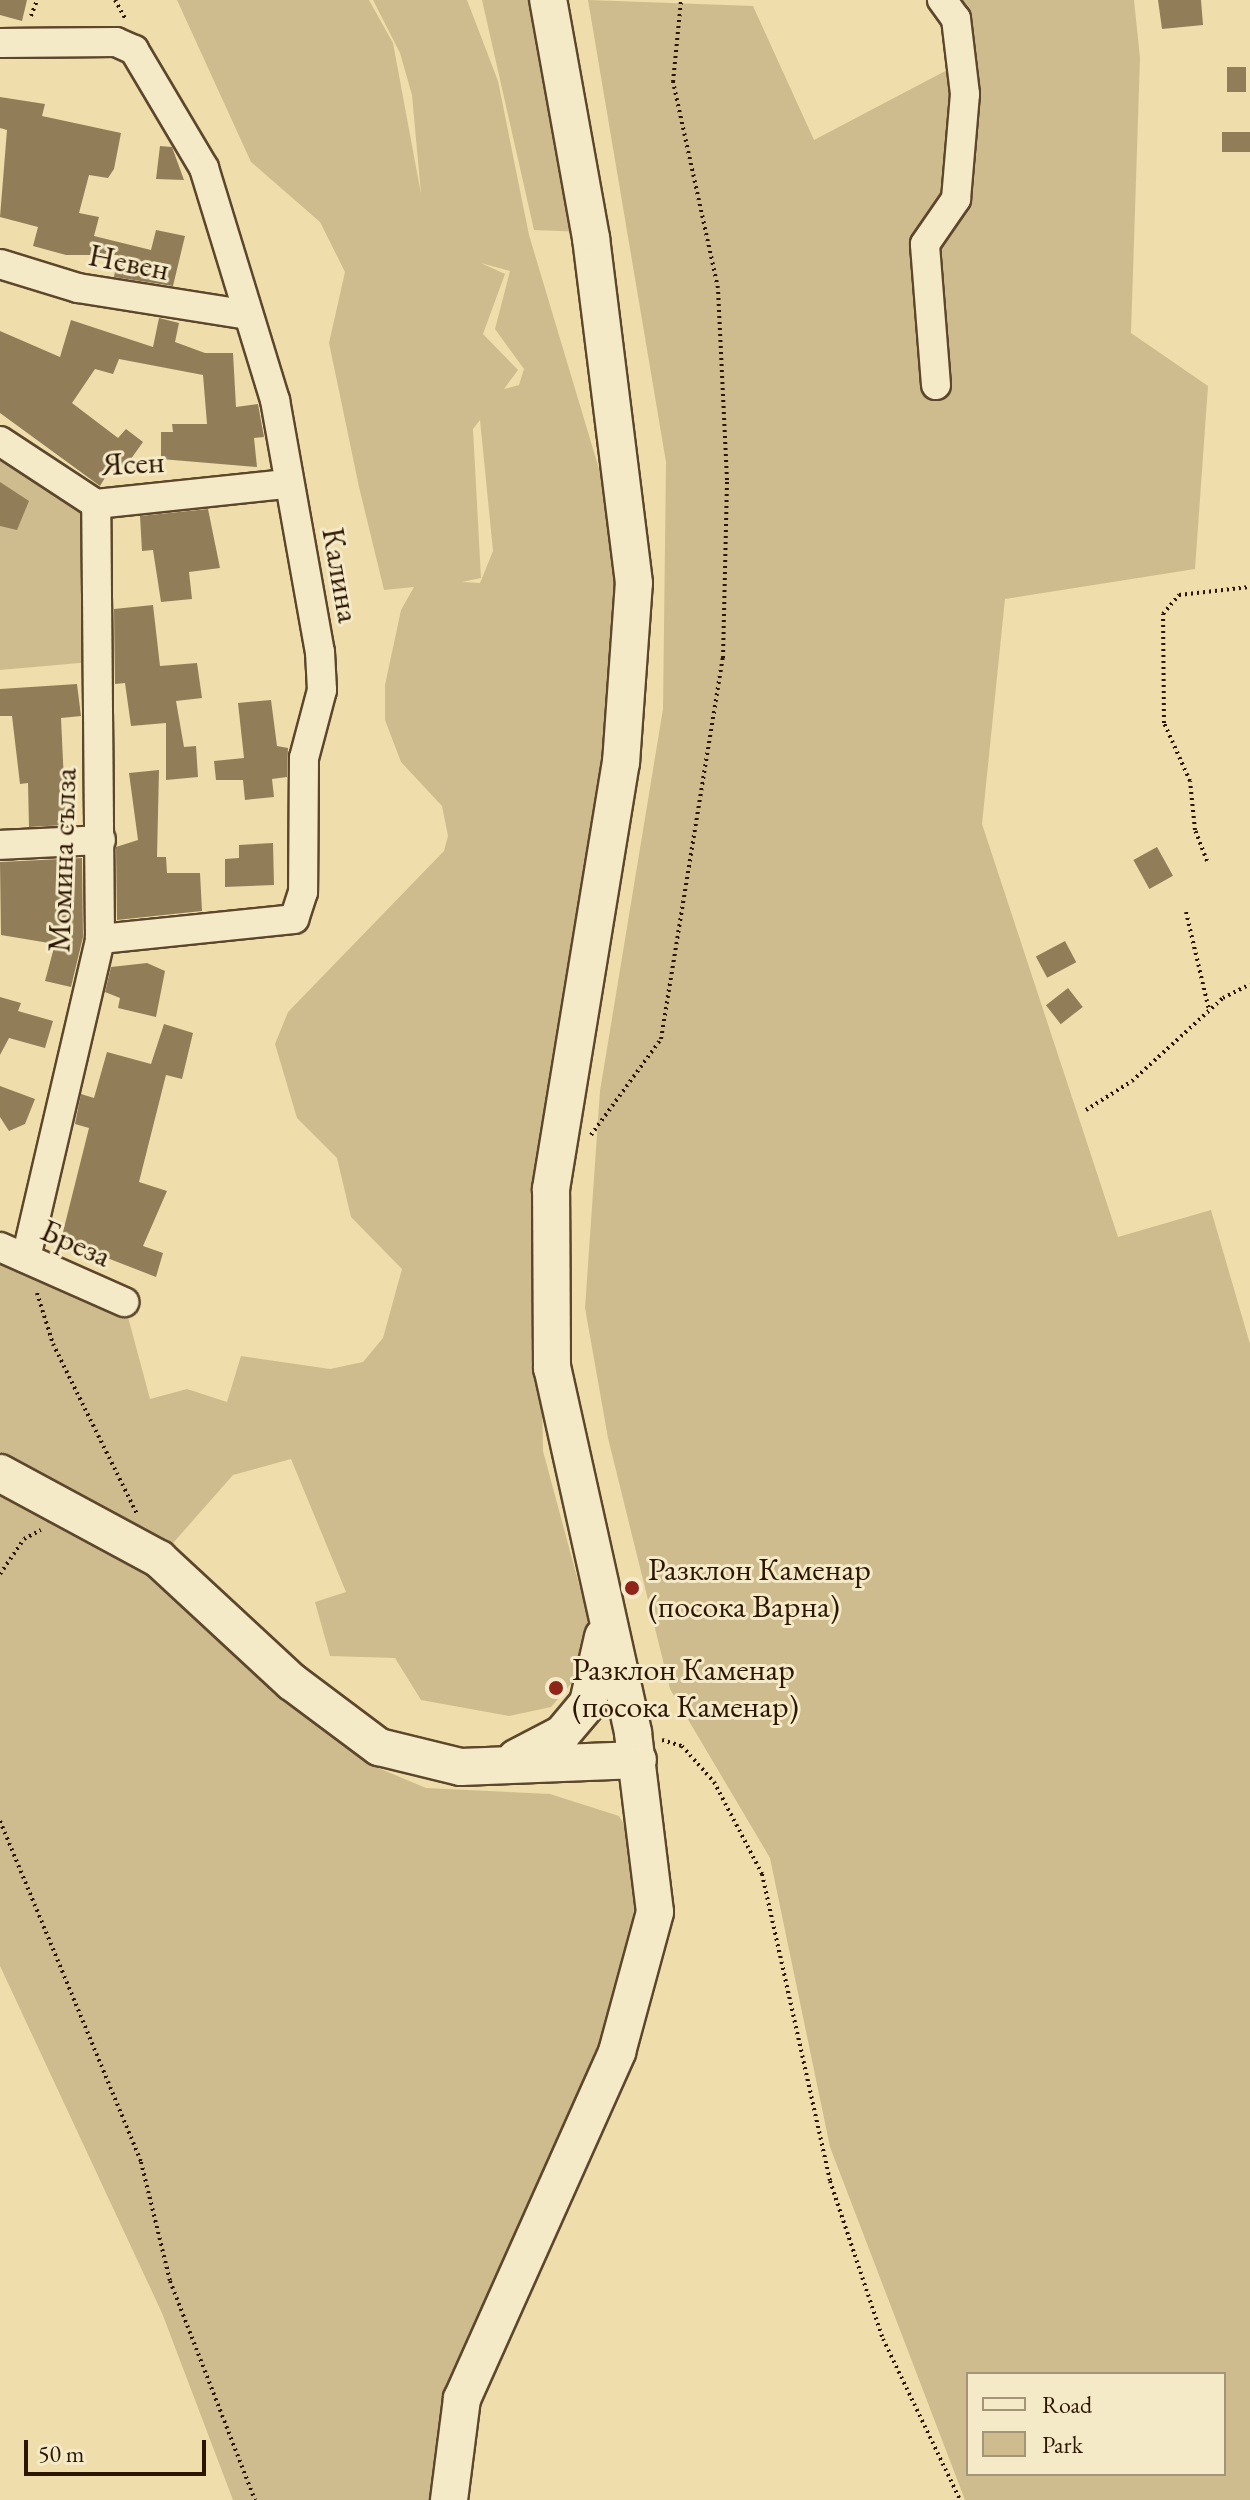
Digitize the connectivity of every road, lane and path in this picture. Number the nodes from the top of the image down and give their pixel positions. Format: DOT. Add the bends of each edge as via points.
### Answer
graph roads {
  1 [pos="548,0"];
  2 [pos="681,0"];
  3 [pos="942,0"];
  4 [pos="0,43"];
  5 [pos="0,264"];
  6 [pos="248,315"];
  7 [pos="936,385"];
  8 [pos="0,441"];
  9 [pos="287,484"];
  10 [pos="96,504"];
  11 [pos="1250,587"];
  12 [pos="101,840"];
  13 [pos="0,845"];
  14 [pos="1207,861"];
  15 [pos="1186,912"];
  16 [pos="100,939"];
  17 [pos="1250,984"];
  18 [pos="1209,1010"];
  19 [pos="1086,1110"];
  20 [pos="588,1139"];
  21 [pos="0,1247"];
  22 [pos="26,1258"];
  23 [pos="124,1302"];
  24 [pos="0,1473"];
  25 [pos="79,1510"];
  26 [pos="159,1559"];
  27 [pos="0,1574"];
  28 [pos="605,1620"];
  29 [pos="636,1746"];
  30 [pos="503,1764"];
  31 [pos="647,1814"];
  32 [pos="0,1821"];
  33 [pos="255,2500"];
  34 [pos="449,2500"];
  35 [pos="960,2500"];
  1 -- 28 [label="street" via="591,238 634,583 634,662 567,1070 549,1262 552,1368"];
  2 -- 20 [label="path" via="673,82 718,288 727,480 723,658 661,1039"];
  3 -- 7 [label="street" via="956,19 965,94 956,199 925,244"];
  4 -- 6 [label="street, Калина" via="116,42 152,69 204,168"];
  5 -- 6 [label="street, Невен" via="78,288"];
  6 -- 9 [label="street, Калина" via="275,400"];
  8 -- 10 [label="street, Ясен"];
  9 -- 10 [label="street, Ясен"];
  9 -- 16 [label="street, Калина" via="323,672 304,758 301,908 276,926"];
  10 -- 12 [label="street, Момина сълза"];
  11 -- 14 [label="path" via="1179,595 1163,614 1164,723 1190,781 1195,830"];
  12 -- 13 [label="street"];
  12 -- 16 [label="street, Момина сълза"];
  15 -- 18 [label="path"];
  16 -- 22 [label="street, Момина сълза"];
  17 -- 18 [label="path"];
  18 -- 19 [label="path" via="1132,1081"];
  21 -- 22 [label="street, Бреза"];
  22 -- 23 [label="street, Бреза"];
  22 -- 26 [label="path" via="53,1344"];
  24 -- 25 [label="street"];
  25 -- 26 [label="street"];
  25 -- 27 [label="path" via="24,1539"];
  26 -- 30 [label="street" via="292,1682 379,1747 420,1762"];
  28 -- 29 [label="street"];
  28 -- 30 [label="street" via="588,1703 542,1749"];
  29 -- 30 [label="street"];
  29 -- 31 [label="street"];
  29 -- 35 [label="path" via="682,1746 714,1782 762,1874 830,2181 883,2339"];
  30 -- 31 [label="street" via="586,1776"];
  31 -- 34 [label="street" via="655,1912 645,1967 617,2052 462,2399"];
  32 -- 33 [label="path" via="141,2162 170,2281"];
}
